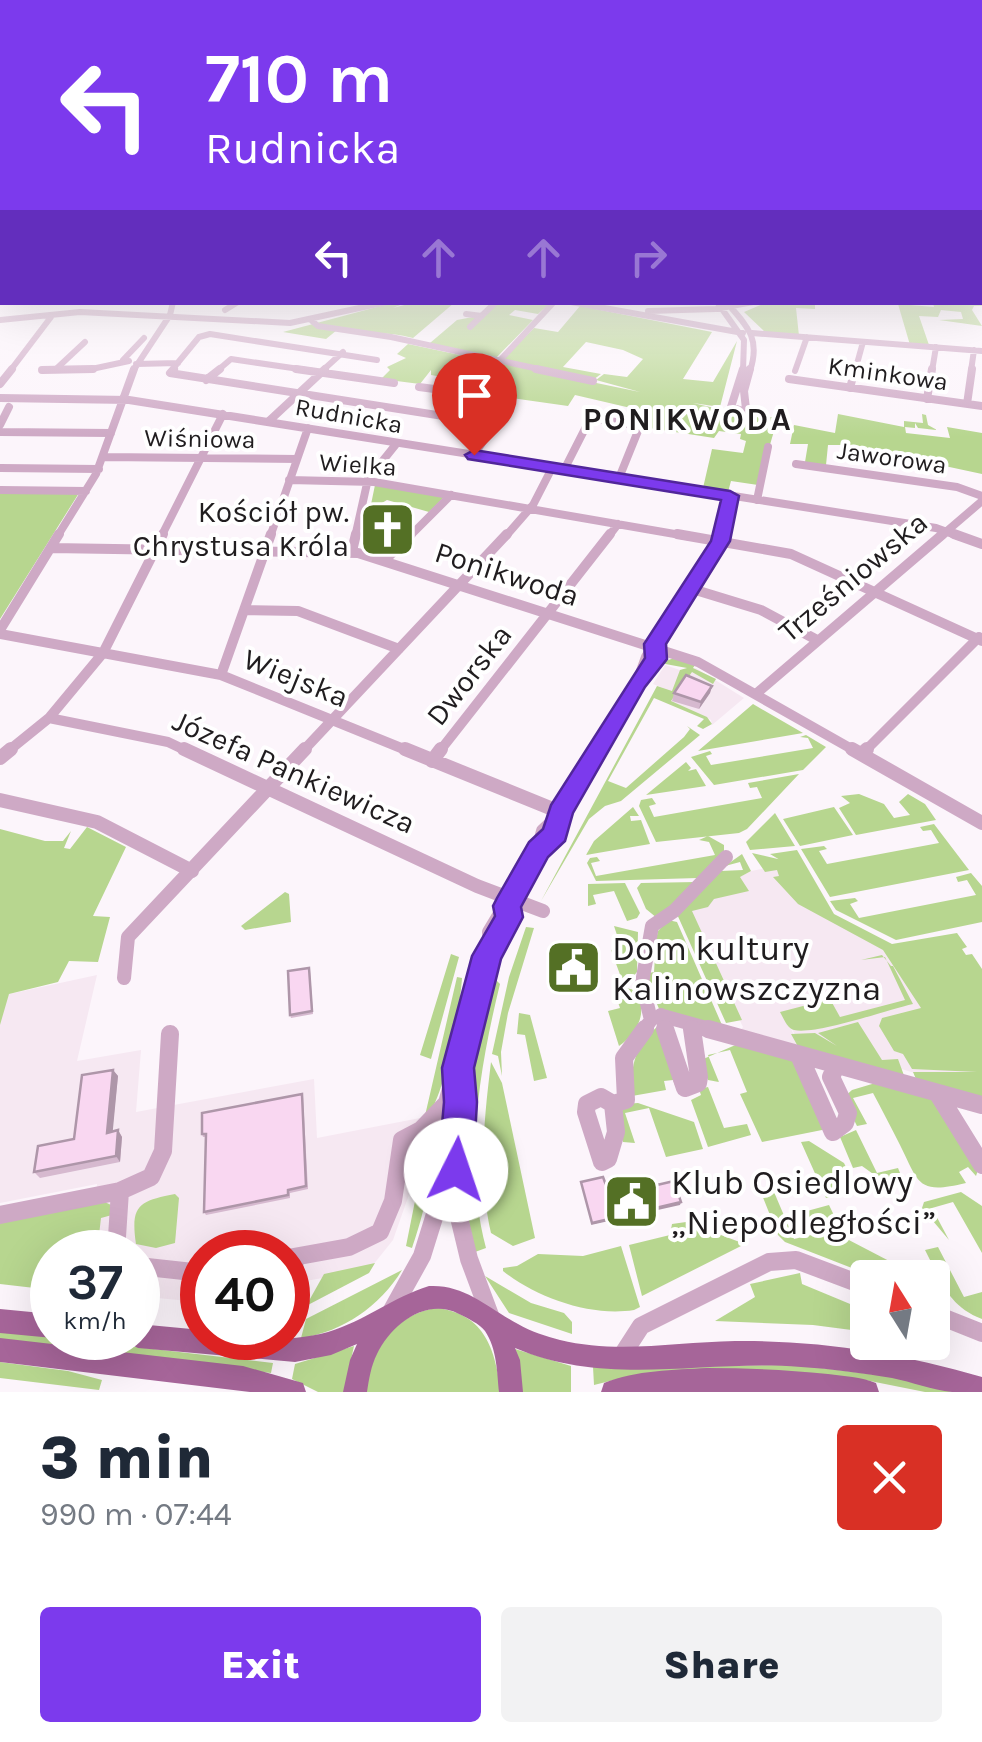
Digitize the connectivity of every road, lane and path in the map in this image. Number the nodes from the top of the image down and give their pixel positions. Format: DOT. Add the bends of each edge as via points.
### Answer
graph roads {
  1 [pos="230,307"];
  2 [pos="354,307"];
  3 [pos="367,307"];
  4 [pos="491,307"];
  5 [pos="549,307"];
  6 [pos="599,307"];
  7 [pos="622,307"];
  8 [pos="652,307"];
  9 [pos="683,307"];
  10 [pos="701,307"];
  11 [pos="728,307"];
  12 [pos="175,310"];
  13 [pos="225,310"];
  14 [pos="28,313"];
  15 [pos="466,314"];
  16 [pos="482,316"];
  17 [pos="51,317"];
  18 [pos="0,320"];
  19 [pos="312,321"];
  20 [pos="470,327"];
  21 [pos="748,333"];
  22 [pos="807,338"];
  23 [pos="85,342"];
  24 [pos="863,342"];
  25 [pos="936,348"];
  26 [pos="978,350"];
  27 [pos="343,352"];
  28 [pos="123,360"];
  29 [pos="377,360"];
  30 [pos="497,362"];
  31 [pos="139,363"];
  32 [pos="178,363"];
  33 [pos="0,370"];
  34 [pos="12,370"];
  35 [pos="42,370"];
  36 [pos="55,370"];
  37 [pos="321,372"];
  38 [pos="429,375"];
  39 [pos="206,380"];
  40 [pos="593,381"];
  41 [pos="394,383"];
  42 [pos="0,384"];
  43 [pos="850,388"];
  44 [pos="297,394"];
  45 [pos="474,394"];
  46 [pos="0,398"];
  47 [pos="122,399"];
  48 [pos="738,399"];
  49 [pos="927,399"];
  50 [pos="967,404"];
  51 [pos="982,406"];
  52 [pos="9,407"];
  53 [pos="222,414"];
  54 [pos="269,421"];
  55 [pos="494,424"];
  56 [pos="0,428"];
  57 [pos="308,428"];
  58 [pos="111,433"];
  59 [pos="397,443"];
  60 [pos="768,447"];
  61 [pos="474,455"];
  62 [pos="103,457"];
  63 [pos="200,458"];
  64 [pos="297,459"];
  65 [pos="796,464"];
  66 [pos="0,468"];
  67 [pos="552,468"];
  68 [pos="99,469"];
  69 [pos="564,470"];
  70 [pos="619,478"];
  71 [pos="289,480"];
  72 [pos="367,481"];
  73 [pos="0,490"];
  74 [pos="86,492"];
  75 [pos="451,495"];
  76 [pos="730,496"];
  77 [pos="982,498"];
  78 [pos="757,500"];
  79 [pos="530,508"];
  80 [pos="618,524"];
  81 [pos="947,530"];
  82 [pos="721,541"];
  83 [pos="982,544"];
  84 [pos="51,548"];
  85 [pos="76,548"];
  86 [pos="155,549"];
  87 [pos="264,551"];
  88 [pos="352,551"];
  89 [pos="43,560"];
  90 [pos="384,561"];
  91 [pos="459,585"];
  92 [pos="689,588"];
  93 [pos="876,590"];
  94 [pos="244,610"];
  95 [pos="549,614"];
  96 [pos="0,632"];
  97 [pos="980,638"];
  98 [pos="817,640"];
  99 [pos="399,648"];
  100 [pos="654,648"];
  101 [pos="103,652"];
  102 [pos="221,675"];
  103 [pos="756,693"];
  104 [pos="48,718"];
  105 [pos="332,720"];
  106 [pos="862,754"];
  107 [pos="0,758"];
  108 [pos="432,761"];
  109 [pos="270,789"];
  110 [pos="0,800"];
  111 [pos="559,815"];
  112 [pos="982,824"];
  113 [pos="726,857"];
  114 [pos="192,871"];
  115 [pos="508,903"];
  116 [pos="544,911"];
  117 [pos="124,978"];
  118 [pos="658,1014"];
  119 [pos="692,1026"];
  120 [pos="170,1034"];
  121 [pos="799,1055"];
  122 [pos="836,1066"];
  123 [pos="458,1068"];
  124 [pos="938,1094"];
  125 [pos="447,1103"];
  126 [pos="613,1104"];
  127 [pos="982,1106"];
  128 [pos="420,1130"];
  129 [pos="441,1146"];
  130 [pos="982,1165"];
  131 [pos="120,1191"];
  132 [pos="0,1216"];
  133 [pos="117,1230"];
  134 [pos="310,1254"];
  135 [pos="850,1280"];
  136 [pos="387,1318"];
  137 [pos="0,1320"];
  138 [pos="950,1320"];
  139 [pos="492,1322"];
  140 [pos="30,1323"];
  141 [pos="982,1332"];
  142 [pos="160,1338"];
  143 [pos="0,1350"];
  144 [pos="621,1358"];
  145 [pos="982,1389"];
  146 [pos="623,1391"];
  147 [pos="294,1392"];
  148 [pos="355,1392"];
  149 [pos="511,1392"];
  150 [pos="868,1392"];
  1 -- 13 [label="street"];
  2 -- 12 [label="street" via="280,320"];
  3 -- 19 [label="street"];
  4 -- 16 [label="street"];
  5 -- 30 [label="street"];
  6 -- 21 [label="street"];
  7 -- 10 [label="street"];
  8 -- 9 [label="street"];
  11 -- 21 [label="street"];
  12 -- 14 [label="street"];
  12 -- 18 [label="street"];
  12 -- 19 [label="street" via="264,324"];
  12 -- 31 [label="street"];
  14 -- 17 [label="street"];
  14 -- 18 [label="street"];
  15 -- 16 [label="street"];
  16 -- 20 [label="street"];
  17 -- 28 [label="street" via="150,322"];
  17 -- 34 [label="street"];
  19 -- 30 [label="street"];
  21 -- 22 [label="street"];
  21 -- 48 [label="street" via="755,354"];
  22 -- 24 [label="street"];
  22 -- 43 [label="street, Kminkowa" via="792,375"];
  23 -- 36 [label="street"];
  24 -- 25 [label="street"];
  24 -- 43 [label="street"];
  25 -- 26 [label="street"];
  25 -- 49 [label="street"];
  26 -- 50 [label="street"];
  27 -- 29 [label="street"];
  27 -- 32 [label="street" via="210,334 199,337"];
  27 -- 37 [label="street"];
  28 -- 31 [label="street"];
  28 -- 36 [label="street"];
  30 -- 40 [label="street"];
  30 -- 45 [label="street"];
  31 -- 32 [label="street"];
  31 -- 47 [label="street"];
  32 -- 39 [label="street" via="171,374"];
  33 -- 34 [label="street"];
  34 -- 42 [label="street"];
  35 -- 36 [label="street"];
  37 -- 39 [label="street" via="231,360"];
  37 -- 41 [label="street"];
  37 -- 44 [label="street"];
  38 -- 45 [label="street" via="419,387"];
  39 -- 44 [label="street"];
  43 -- 49 [label="street, Kminkowa"];
  44 -- 54 [label="street"];
  44 -- 55 [label="street"];
  45 -- 55 [label="street" via="511,399"];
  46 -- 47 [label="street, Rudnicka"];
  47 -- 53 [label="street, Rudnicka"];
  47 -- 58 [label="street"];
  49 -- 50 [label="street, Kminkowa"];
  50 -- 51 [label="street, Kminkowa"];
  52 -- 56 [label="street"];
  53 -- 54 [label="street, Rudnicka"];
  53 -- 63 [label="street"];
  54 -- 57 [label="street, Rudnicka"];
  55 -- 61 [label="street"];
  56 -- 58 [label="street"];
  57 -- 59 [label="street, Rudnicka"];
  57 -- 64 [label="street"];
  58 -- 62 [label="street"];
  59 -- 61 [label="street, Rudnicka"];
  59 -- 72 [label="street"];
  60 -- 78 [label="street"];
  61 -- 67 [label="street, Rudnicka"];
  62 -- 63 [label="street, Wiśniowa"];
  62 -- 68 [label="street"];
  63 -- 64 [label="street, Wiśniowa"];
  63 -- 86 [label="street"];
  64 -- 71 [label="street"];
  65 -- 77 [label="street, Jaworowa" via="957,487"];
  66 -- 68 [label="street"];
  67 -- 69 [label="street, Rudnicka"];
  67 -- 79 [label="street"];
  68 -- 74 [label="street"];
  69 -- 70 [label="street, Rudnicka"];
  69 -- 70 [label="street" via="592,416 640,426"];
  70 -- 76 [label="street, Rudnicka"];
  71 -- 72 [label="street, Wielka"];
  71 -- 87 [label="street"];
  72 -- 75 [label="street, Wielka"];
  72 -- 88 [label="street"];
  73 -- 74 [label="street"];
  74 -- 84 [label="street"];
  75 -- 79 [label="street, Wielka"];
  75 -- 90 [label="street"];
  76 -- 78 [label="street, Rudnicka"];
  76 -- 82 [label="street"];
  77 -- 81 [label="street, Trześniowska"];
  78 -- 81 [label="street, Rudnicka"];
  79 -- 80 [label="street, Wielka"];
  79 -- 91 [label="street"];
  80 -- 82 [label="street, Wielka"];
  80 -- 95 [label="street, Dworska"];
  81 -- 83 [label="street, Rudnicka"];
  81 -- 93 [label="street, Trześniowska"];
  82 -- 92 [label="street"];
  82 -- 93 [label="street, Wielka" via="802,557"];
  84 -- 85 [label="street, Ponikwoda"];
  84 -- 89 [label="street"];
  85 -- 86 [label="street, Ponikwoda"];
  85 -- 89 [label="street"];
  86 -- 87 [label="street, Ponikwoda"];
  86 -- 101 [label="street"];
  87 -- 88 [label="street, Ponikwoda"];
  87 -- 94 [label="street"];
  88 -- 90 [label="street, Ponikwoda"];
  89 -- 96 [label="street"];
  90 -- 91 [label="street, Ponikwoda"];
  91 -- 95 [label="street, Ponikwoda"];
  91 -- 99 [label="street"];
  92 -- 98 [label="street" via="761,610"];
  92 -- 100 [label="street"];
  93 -- 97 [label="street, Wielka"];
  93 -- 98 [label="street, Trześniowska"];
  94 -- 99 [label="street" via="298,611"];
  94 -- 102 [label="street"];
  95 -- 100 [label="street, Ponikwoda"];
  95 -- 108 [label="street, Dworska"];
  96 -- 101 [label="street, Wiejska"];
  97 -- 106 [label="street"];
  98 -- 103 [label="street, Trześniowska"];
  99 -- 105 [label="street"];
  100 -- 103 [label="street, Ponikwoda"];
  100 -- 111 [label="street" via="656,659"];
  101 -- 102 [label="street, Wiejska"];
  101 -- 104 [label="street"];
  102 -- 105 [label="street, Wiejska"];
  103 -- 106 [label="street, Ponikwoda"];
  104 -- 107 [label="street"];
  104 -- 109 [label="street, Józefa Pankiewicza" via="168,742"];
  105 -- 108 [label="street, Wiejska"];
  105 -- 109 [label="street"];
  106 -- 112 [label="street, Ponikwoda"];
  108 -- 111 [label="street, Wiejska"];
  109 -- 114 [label="street"];
  109 -- 115 [label="street, Józefa Pankiewicza"];
  110 -- 114 [label="street" via="97,822"];
  111 -- 115 [label="street" via="555,834 538,850"];
  113 -- 118 [label="street" via="652,926 642,982"];
  114 -- 117 [label="street" via="128,938"];
  115 -- 116 [label="street, Józefa Pankiewicza"];
  115 -- 123 [label="street"];
  118 -- 119 [label="street"];
  118 -- 119 [label="street" via="685,1088 699,1077"];
  118 -- 126 [label="street" via="624,1058 626,1100"];
  119 -- 121 [label="street"];
  120 -- 131 [label="street" via="160,1164 142,1184"];
  121 -- 122 [label="street"];
  121 -- 122 [label="street" via="834,1132 848,1114 831,1077"];
  122 -- 124 [label="street"];
  123 -- 125 [label="street"];
  123 -- 139 [label="street" via="457,1210"];
  124 -- 127 [label="street"];
  124 -- 130 [label="street"];
  125 -- 128 [label="street"];
  125 -- 129 [label="street"];
  128 -- 129 [label="street"];
  128 -- 134 [label="street" via="402,1140 393,1214 382,1233 361,1245"];
  129 -- 136 [label="street" via="430,1230"];
  131 -- 132 [label="street"];
  131 -- 133 [label="street"];
  135 -- 144 [label="street" via="796,1260 769,1262 642,1326"];
  136 -- 139 [label="main road" via="418,1300 446,1297"];
  136 -- 142 [label="main road" via="331,1343 295,1350"];
  136 -- 148 [label="main road" via="363,1356"];
  137 -- 140 [label="main road"];
  138 -- 141 [label="street"];
  139 -- 144 [label="main road" via="554,1350"];
  139 -- 149 [label="main road" via="508,1360"];
  143 -- 147 [label="main road" via="244,1378"];
  144 -- 145 [label="main road" via="829,1357"];
  146 -- 150 [label="main road" via="753,1382"];
}
